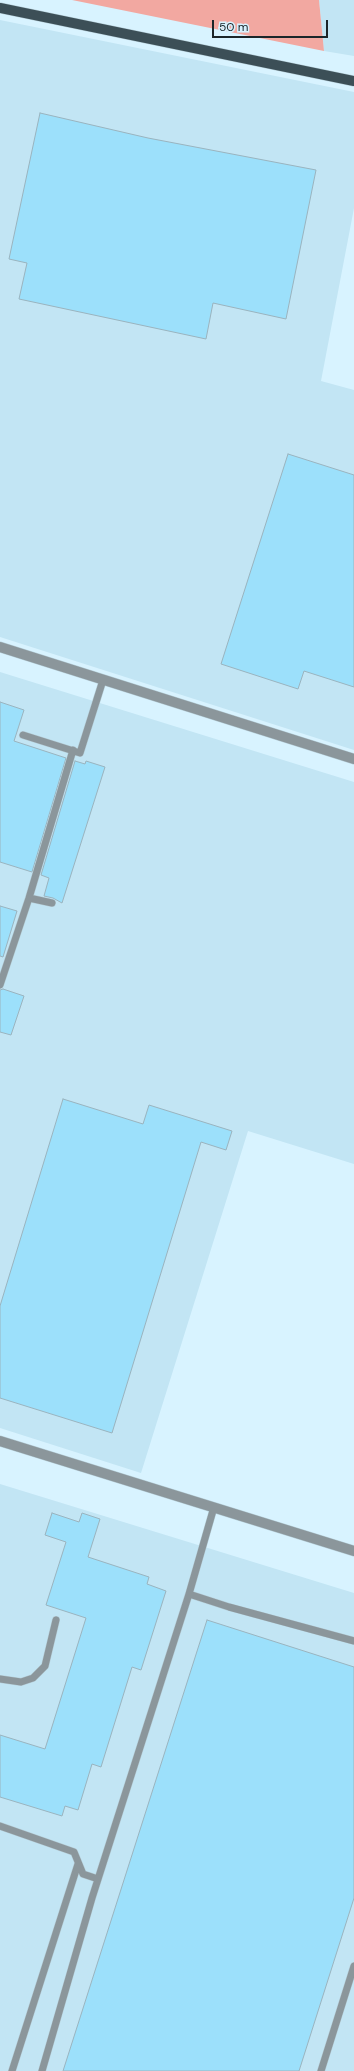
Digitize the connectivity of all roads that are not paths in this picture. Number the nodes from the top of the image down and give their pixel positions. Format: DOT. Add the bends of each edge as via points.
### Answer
graph roads {
  1 [pos="0,8"];
  2 [pos="354,81"];
  3 [pos="0,647"];
  4 [pos="103,680"];
  5 [pos="23,735"];
  6 [pos="73,750"];
  7 [pos="354,759"];
  8 [pos="29,898"];
  9 [pos="52,903"];
  10 [pos="0,985"];
  11 [pos="0,1441"];
  12 [pos="214,1507"];
  13 [pos="354,1551"];
  14 [pos="189,1594"];
  15 [pos="56,1620"];
  16 [pos="354,1641"];
  17 [pos="0,1679"];
  18 [pos="0,1826"];
  19 [pos="78,1864"];
  20 [pos="98,1879"];
  21 [pos="354,1966"];
  22 [pos="12,2071"];
  23 [pos="42,2071"];
  24 [pos="321,2071"];
  1 -- 2 [label="main road"];
  3 -- 4 [label="street"];
  4 -- 6 [label="lane" via="80,753"];
  4 -- 7 [label="street"];
  5 -- 6 [label="lane"];
  6 -- 8 [label="lane"];
  8 -- 9 [label="lane"];
  8 -- 10 [label="lane"];
  11 -- 12 [label="street"];
  12 -- 13 [label="street"];
  12 -- 14 [label="lane"];
  14 -- 16 [label="lane"];
  14 -- 20 [label="lane"];
  15 -- 17 [label="lane" via="45,1666 34,1678 20,1682"];
  18 -- 19 [label="lane" via="74,1852"];
  19 -- 20 [label="lane" via="83,1874"];
  19 -- 22 [label="lane"];
  20 -- 23 [label="lane"];
  21 -- 24 [label="lane"];
}
